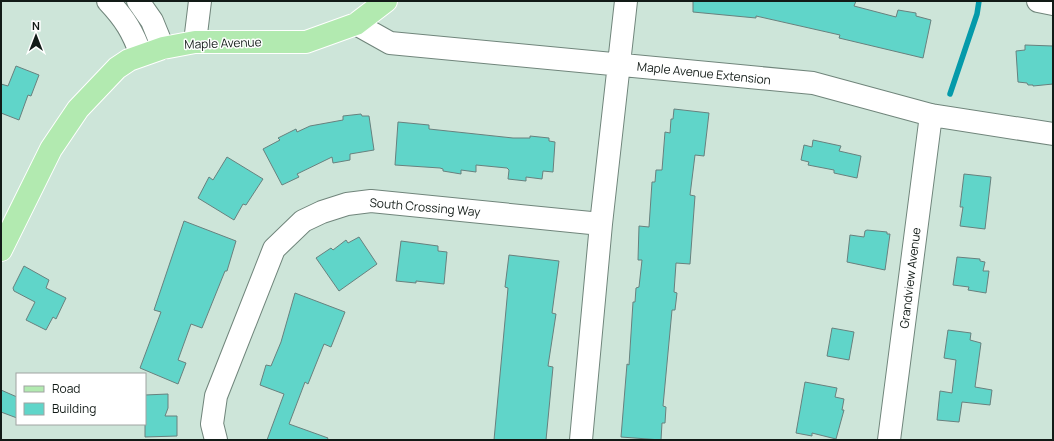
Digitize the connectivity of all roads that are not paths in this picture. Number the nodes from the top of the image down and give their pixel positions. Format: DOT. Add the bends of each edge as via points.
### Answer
graph roads {
  1 [pos="108,1"];
  2 [pos="138,1"];
  3 [pos="200,1"];
  4 [pos="386,1"];
  5 [pos="626,1"];
  6 [pos="1038,1"];
  7 [pos="1053,4"];
  8 [pos="356,24"];
  9 [pos="195,42"];
  10 [pos="163,48"];
  11 [pos="141,55"];
  12 [pos="619,64"];
  13 [pos="930,115"];
  14 [pos="1053,134"];
  15 [pos="601,224"];
  16 [pos="1,250"];
  17 [pos="216,440"];
  18 [pos="581,440"];
  19 [pos="889,440"];
  1 -- 11 [label="street" via="124,18"];
  2 -- 10 [label="street" via="152,21"];
  3 -- 9 [label="street"];
  4 -- 8 [label="main road, Maple Avenue"];
  5 -- 12 [label="street"];
  6 -- 7 [label="street"];
  8 -- 9 [label="main road, Maple Avenue" via="306,42"];
  8 -- 12 [label="street, Maple Avenue Extension" via="390,43"];
  9 -- 10 [label="main road, Maple Avenue"];
  10 -- 11 [label="main road, Maple Avenue"];
  11 -- 16 [label="main road, Maple Avenue" via="117,68 78,109 51,149"];
  12 -- 13 [label="street, Maple Avenue Extension" via="813,83"];
  12 -- 15 [label="street"];
  13 -- 14 [label="street, Maple Avenue Extension"];
  13 -- 19 [label="street, Grandview Avenue"];
  15 -- 17 [label="street, South Crossing Way" via="371,201 347,204 303,221 274,249 216,396 212,424"];
  15 -- 18 [label="street"];
}
